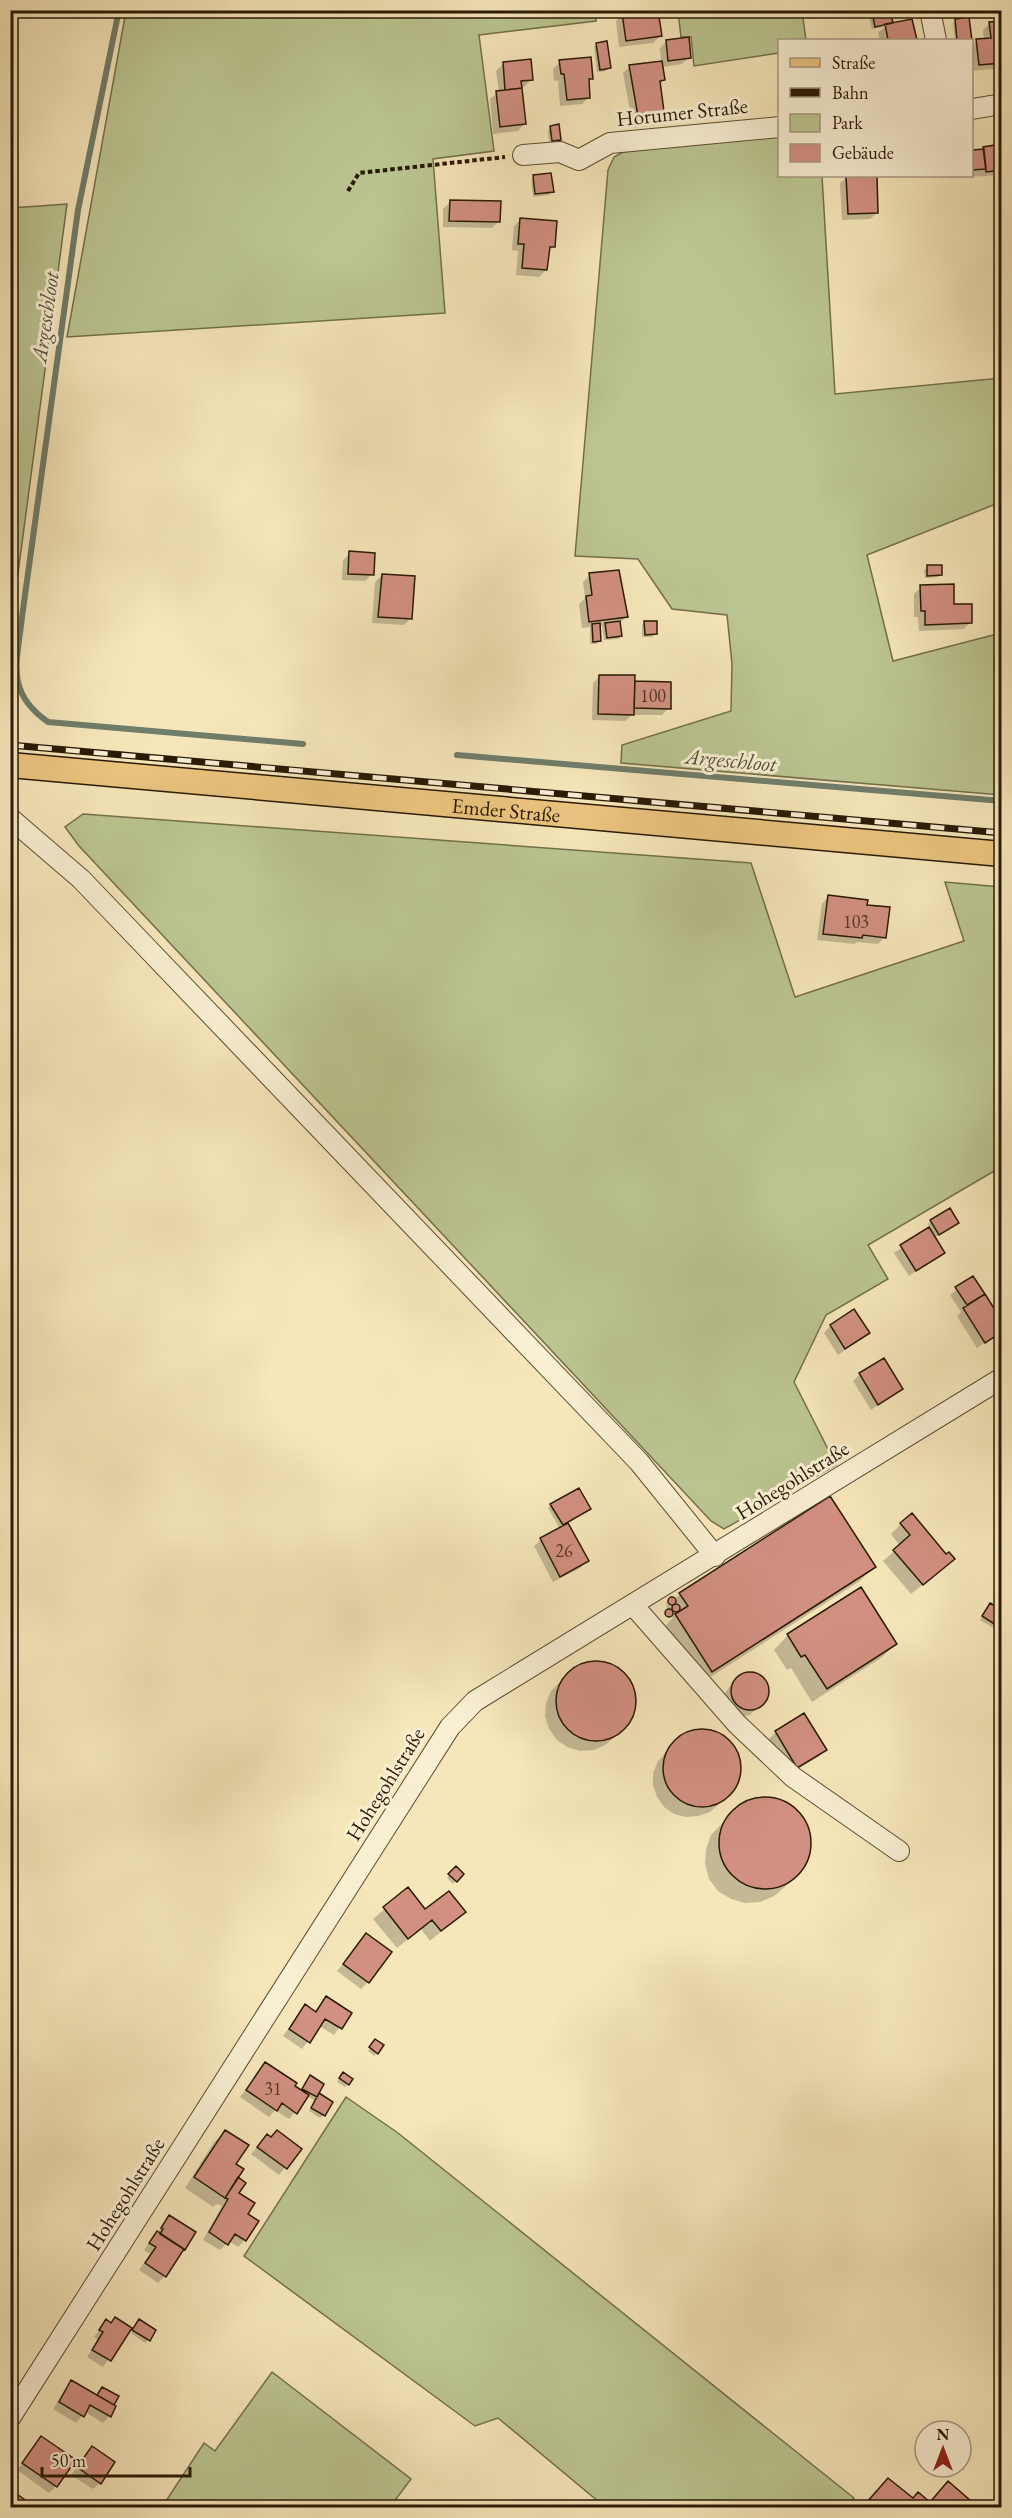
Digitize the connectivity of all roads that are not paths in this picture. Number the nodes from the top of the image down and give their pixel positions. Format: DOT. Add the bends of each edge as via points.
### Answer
graph roads {
  1 [pos="930,10"];
  2 [pos="936,39"];
  3 [pos="1002,104"];
  4 [pos="973,109"];
  5 [pos="778,127"];
  6 [pos="524,155"];
  7 [pos="10,765"];
  8 [pos="10,818"];
  9 [pos="1002,854"];
  10 [pos="1002,1378"];
  11 [pos="715,1556"];
  12 [pos="633,1605"];
  13 [pos="899,1851"];
  14 [pos="10,2418"];
  1 -- 2 [label="street"];
  3 -- 4 [label="street"];
  5 -- 6 [label="street, Horumer Straße" via="610,143 579,159 560,152"];
  7 -- 9 [label="main road, Emder Straße"];
  8 -- 11 [label="street" via="81,879 623,1445"];
  10 -- 11 [label="street, Hohegohlstraße"];
  11 -- 12 [label="street, Hohegohlstraße"];
  12 -- 13 [label="street" via="738,1724 793,1777"];
  12 -- 14 [label="street, Hohegohlstraße" via="476,1701 450,1727"];
}
